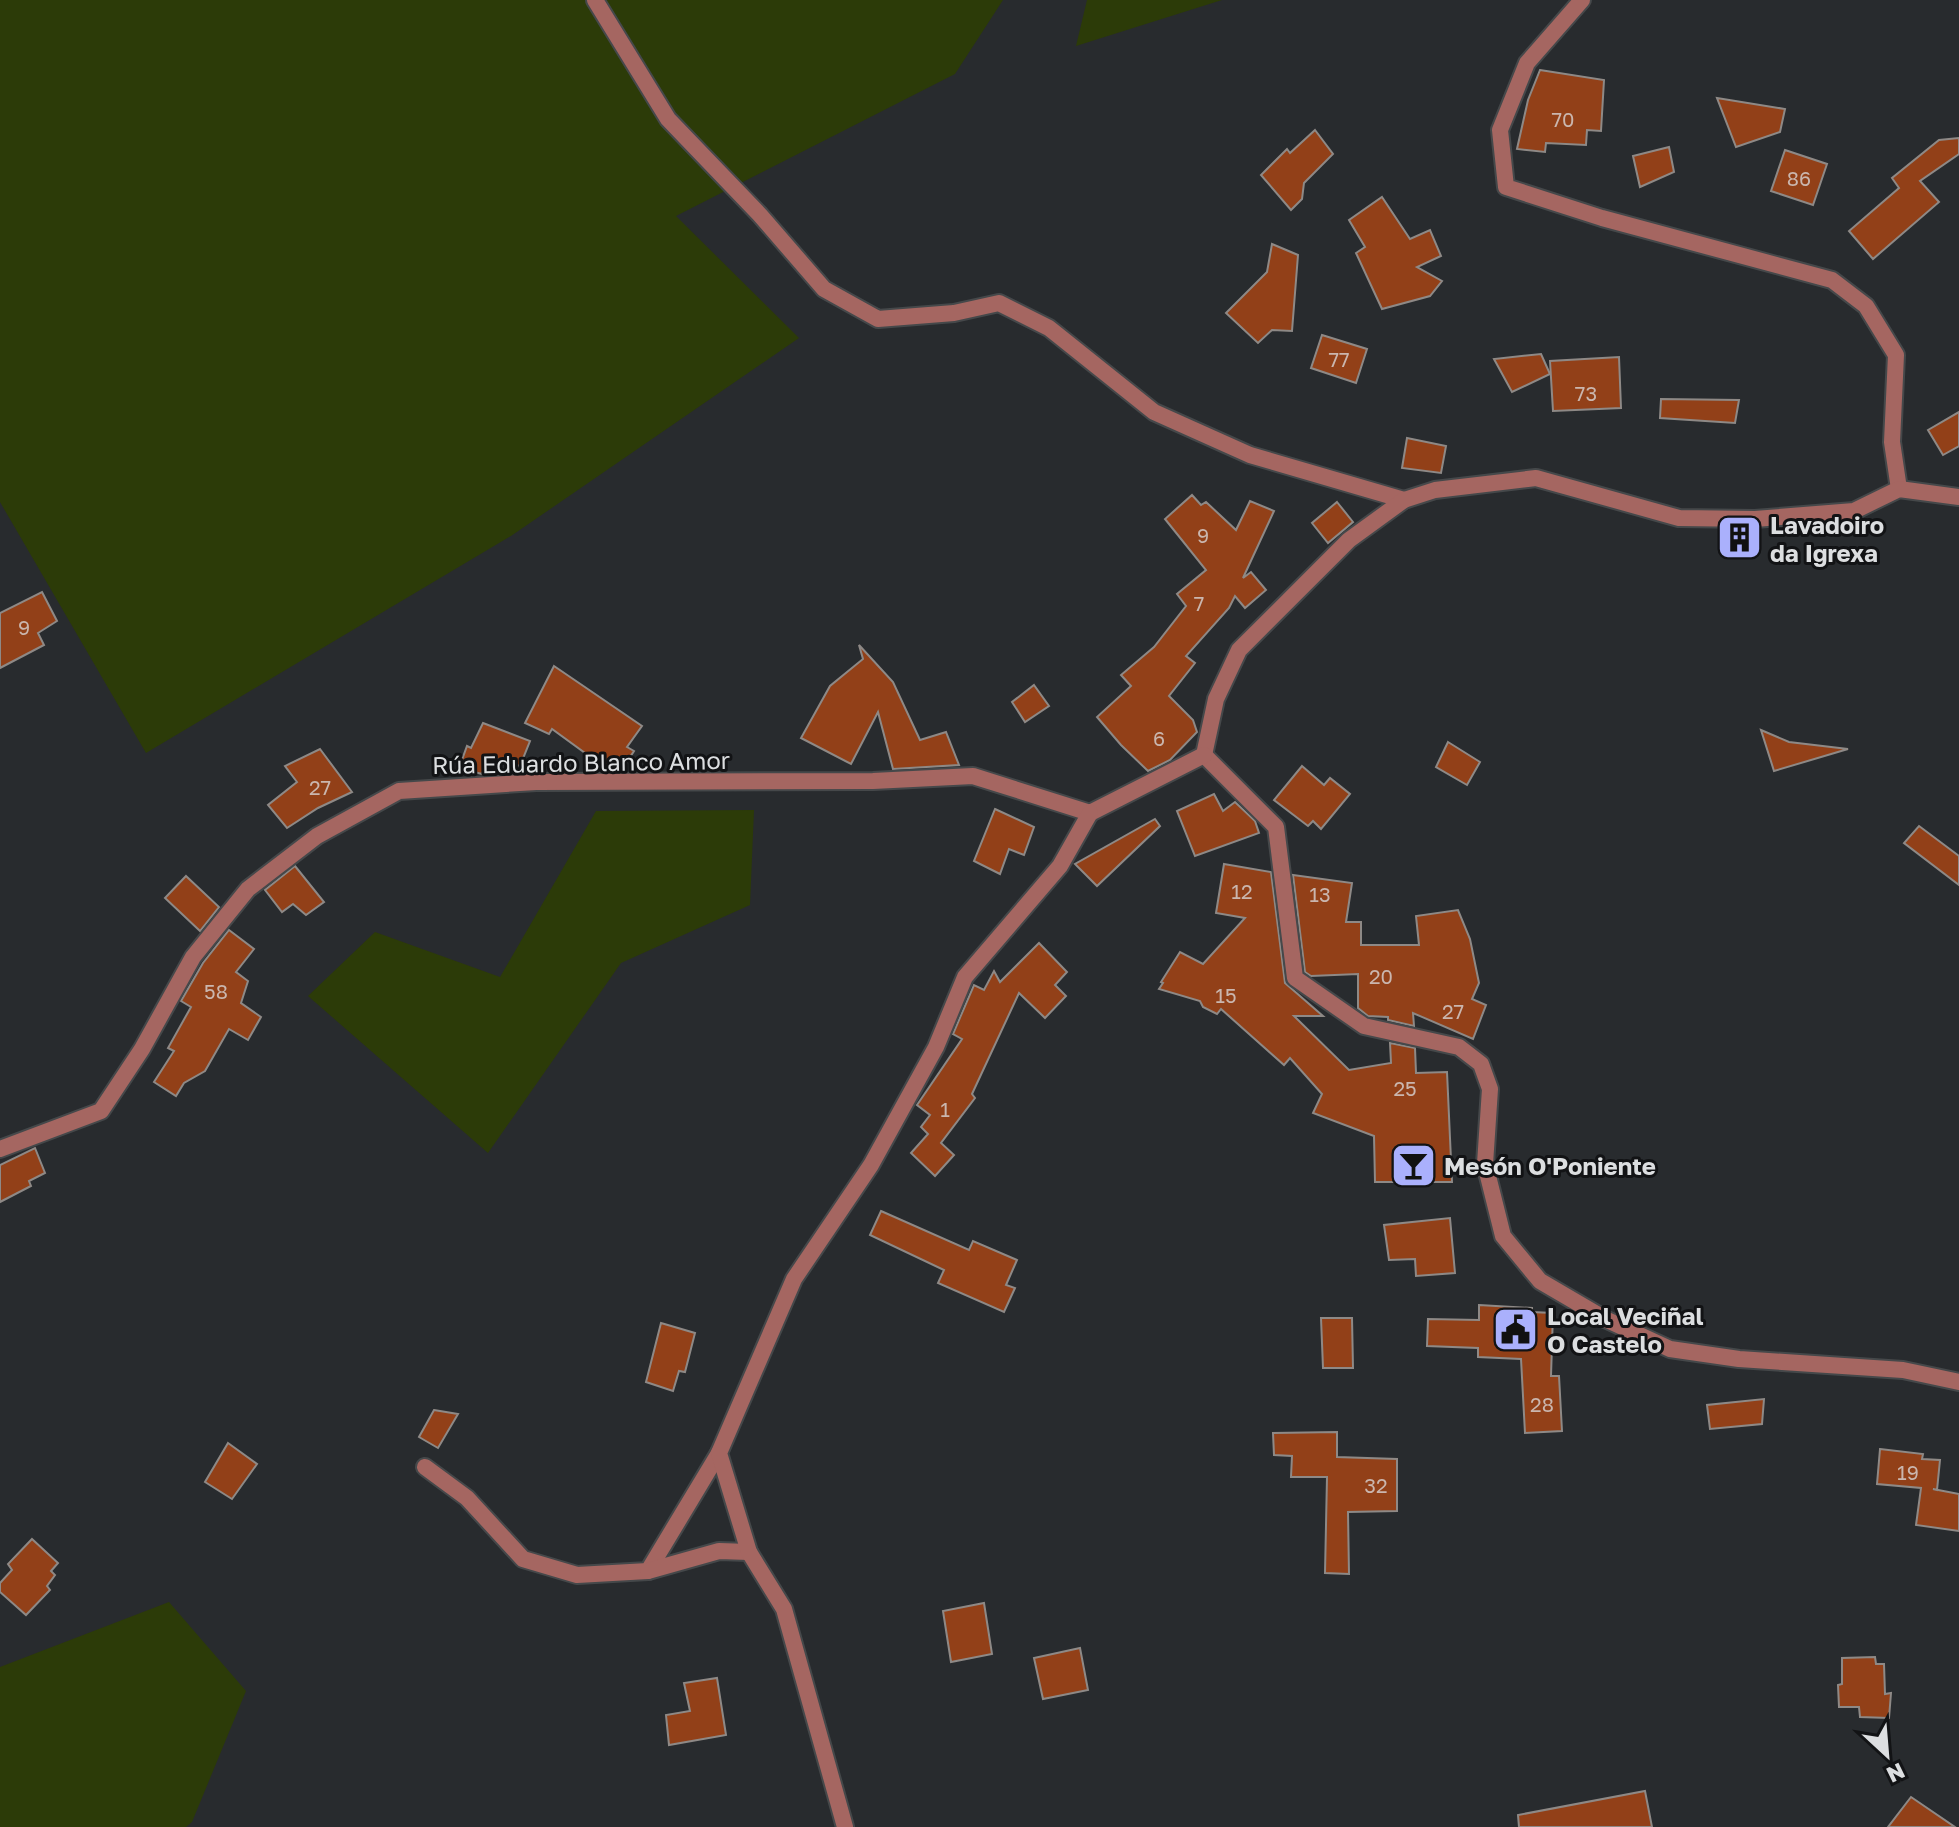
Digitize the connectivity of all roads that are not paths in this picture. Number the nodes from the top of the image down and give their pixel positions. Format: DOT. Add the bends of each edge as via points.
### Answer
graph roads {
  1 [pos="595,0"];
  2 [pos="1582,0"];
  3 [pos="1899,489"];
  4 [pos="1959,497"];
  5 [pos="1404,500"];
  6 [pos="1204,755"];
  7 [pos="1090,813"];
  8 [pos="0,1149"];
  9 [pos="1959,1382"];
  10 [pos="719,1453"];
  11 [pos="425,1467"];
  12 [pos="749,1552"];
  13 [pos="648,1571"];
  14 [pos="845,1827"];
  1 -- 5 [label="street" via="668,119 824,289 878,319 954,313 999,303 1049,328 1154,412 1250,455"];
  2 -- 3 [label="street" via="1527,63 1500,130 1506,187 1832,280 1866,306 1896,355 1892,442"];
  3 -- 4 [label="street"];
  3 -- 5 [label="street" via="1854,511 1755,519 1679,518 1536,478 1435,490"];
  5 -- 6 [label="street" via="1349,540 1239,650 1216,699"];
  6 -- 7 [label="street"];
  6 -- 9 [label="street" via="1276,827 1295,978 1364,1026 1459,1047 1481,1064 1490,1089 1485,1164 1503,1236 1540,1281 1670,1349 1903,1370"];
  7 -- 8 [label="street, Rúa Eduardo Blanco Amor" via="973,776 536,782 399,791 317,836 248,889 193,957 101,1111"];
  7 -- 10 [label="street" via="1060,866 965,977 936,1047 871,1165 794,1279"];
  10 -- 12 [label="street"];
  10 -- 13 [label="street"];
  11 -- 13 [label="street" via="467,1498 523,1559 577,1575"];
  12 -- 13 [label="street" via="719,1551"];
  12 -- 14 [label="street" via="784,1609"];
}
